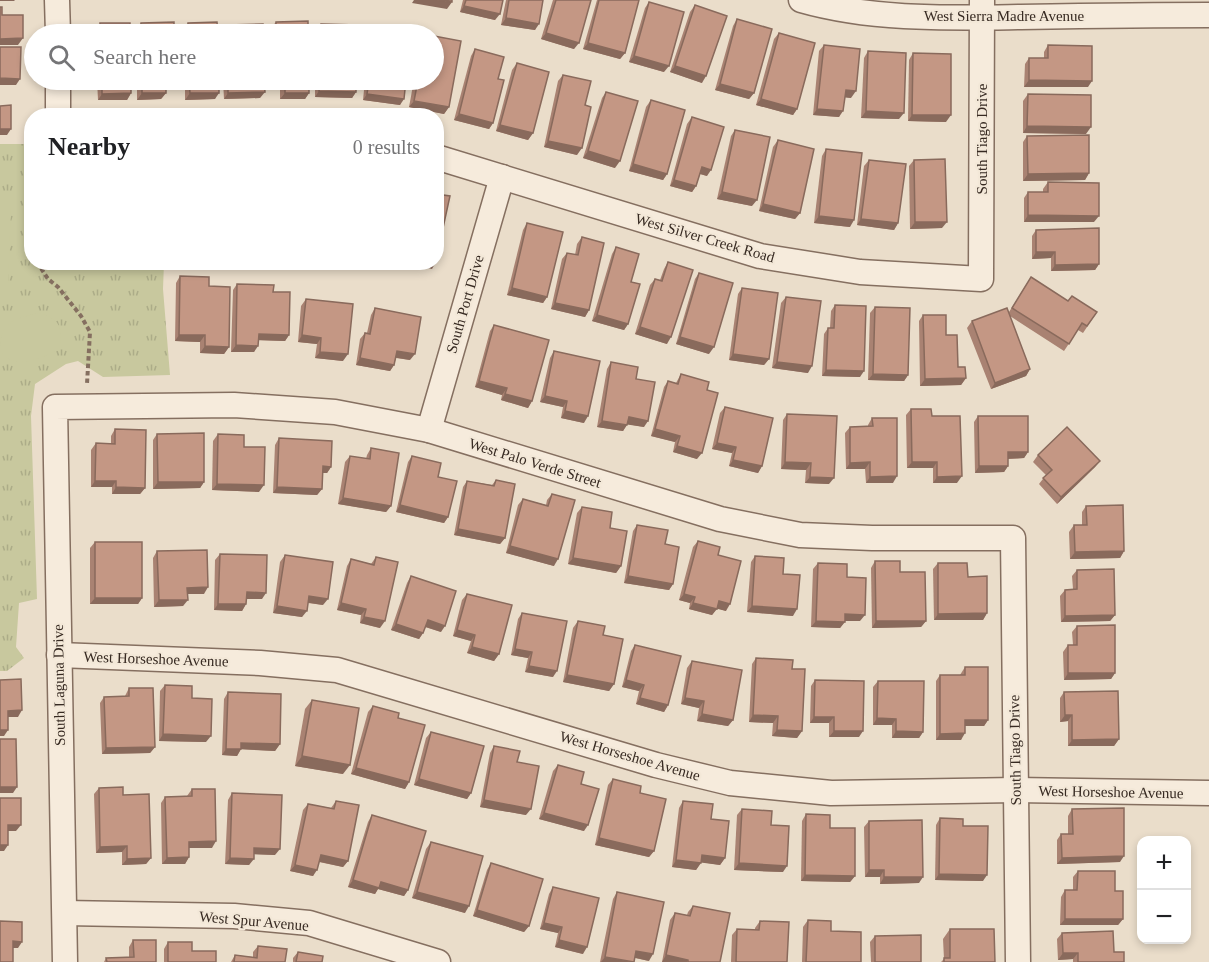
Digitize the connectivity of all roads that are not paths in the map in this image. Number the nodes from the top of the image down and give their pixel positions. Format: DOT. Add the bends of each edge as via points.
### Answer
graph roads {
  1 [pos="57,0"];
  2 [pos="801,0"];
  3 [pos="982,9"];
  4 [pos="1209,15"];
  5 [pos="58,24"];
  6 [pos="58,90"];
  7 [pos="58,108"];
  8 [pos="444,160"];
  9 [pos="502,177"];
  10 [pos="981,279"];
  11 [pos="55,407"];
  12 [pos="429,430"];
  13 [pos="1013,538"];
  14 [pos="59,655"];
  15 [pos="1016,790"];
  16 [pos="1209,793"];
  17 [pos="65,914"];
  18 [pos="65,962"];
  19 [pos="438,962"];
  20 [pos="1018,962"];
  1 -- 5 [label="street"];
  2 -- 3 [label="street, West Sierra Madre Avenue" via="825,7 901,16"];
  3 -- 4 [label="street, West Sierra Madre Avenue"];
  3 -- 10 [label="street, South Tiago Drive"];
  6 -- 7 [label="street"];
  8 -- 9 [label="street, West Silver Creek Road"];
  9 -- 10 [label="street, West Silver Creek Road" via="760,256 860,272"];
  9 -- 12 [label="street, South Port Drive"];
  11 -- 12 [label="street, West Palo Verde Street" via="234,405 335,412"];
  11 -- 14 [label="street, South Laguna Drive"];
  12 -- 13 [label="street, West Palo Verde Street" via="720,519 800,535"];
  13 -- 15 [label="street, South Tiago Drive"];
  14 -- 15 [label="street, West Horseshoe Avenue" via="337,670 656,765 730,783 831,793"];
  14 -- 17 [label="street, South Laguna Drive"];
  15 -- 16 [label="street, West Horseshoe Avenue"];
  15 -- 20 [label="street, South Tiago Drive"];
  17 -- 18 [label="street, South Laguna Drive"];
  17 -- 19 [label="street, West Spur Avenue" via="234,916 309,923"];
}
